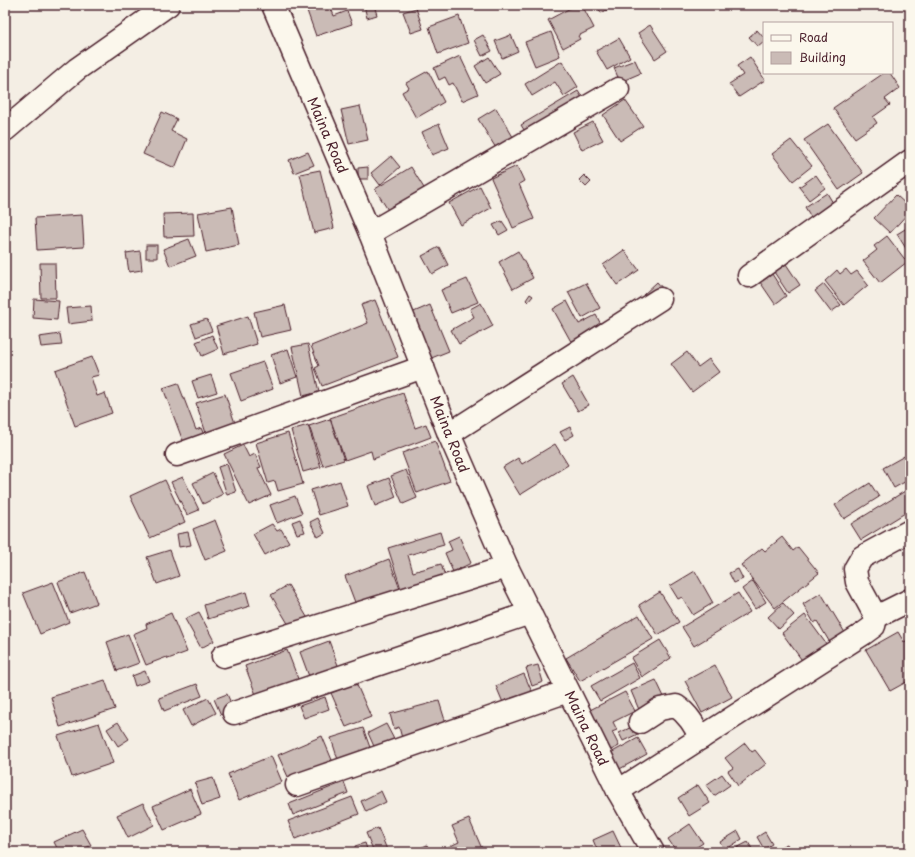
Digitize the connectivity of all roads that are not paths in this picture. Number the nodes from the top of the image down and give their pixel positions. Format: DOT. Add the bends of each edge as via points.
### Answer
graph roads {
  1 [pos="168,5"];
  2 [pos="273,5"];
  3 [pos="618,89"];
  4 [pos="5,130"];
  5 [pos="910,161"];
  6 [pos="370,233"];
  7 [pos="749,276"];
  8 [pos="660,299"];
  9 [pos="423,367"];
  10 [pos="449,434"];
  11 [pos="177,455"];
  12 [pos="910,531"];
  13 [pos="507,567"];
  14 [pos="910,600"];
  15 [pos="530,613"];
  16 [pos="876,617"];
  17 [pos="223,656"];
  18 [pos="568,691"];
  19 [pos="234,713"];
  20 [pos="640,722"];
  21 [pos="701,738"];
  22 [pos="298,786"];
  23 [pos="618,791"];
  24 [pos="653,852"];
  1 -- 4 [label="street" via="77,69"];
  2 -- 6 [label="street, Maina Road"];
  3 -- 6 [label="street"];
  5 -- 7 [label="street"];
  6 -- 9 [label="street, Maina Road"];
  8 -- 10 [label="street"];
  9 -- 10 [label="street, Maina Road"];
  9 -- 11 [label="street"];
  10 -- 13 [label="street, Maina Road"];
  12 -- 16 [label="street" via="862,557 855,569 857,582"];
  13 -- 15 [label="street, Maina Road"];
  13 -- 17 [label="street"];
  14 -- 16 [label="street"];
  15 -- 18 [label="street, Maina Road"];
  15 -- 19 [label="street"];
  16 -- 21 [label="street" via="874,626 864,634"];
  18 -- 22 [label="street"];
  18 -- 23 [label="street, Maina Road"];
  20 -- 21 [label="street" via="660,708 676,706 692,721"];
  21 -- 23 [label="street"];
  23 -- 24 [label="street, Maina Road"];
}
